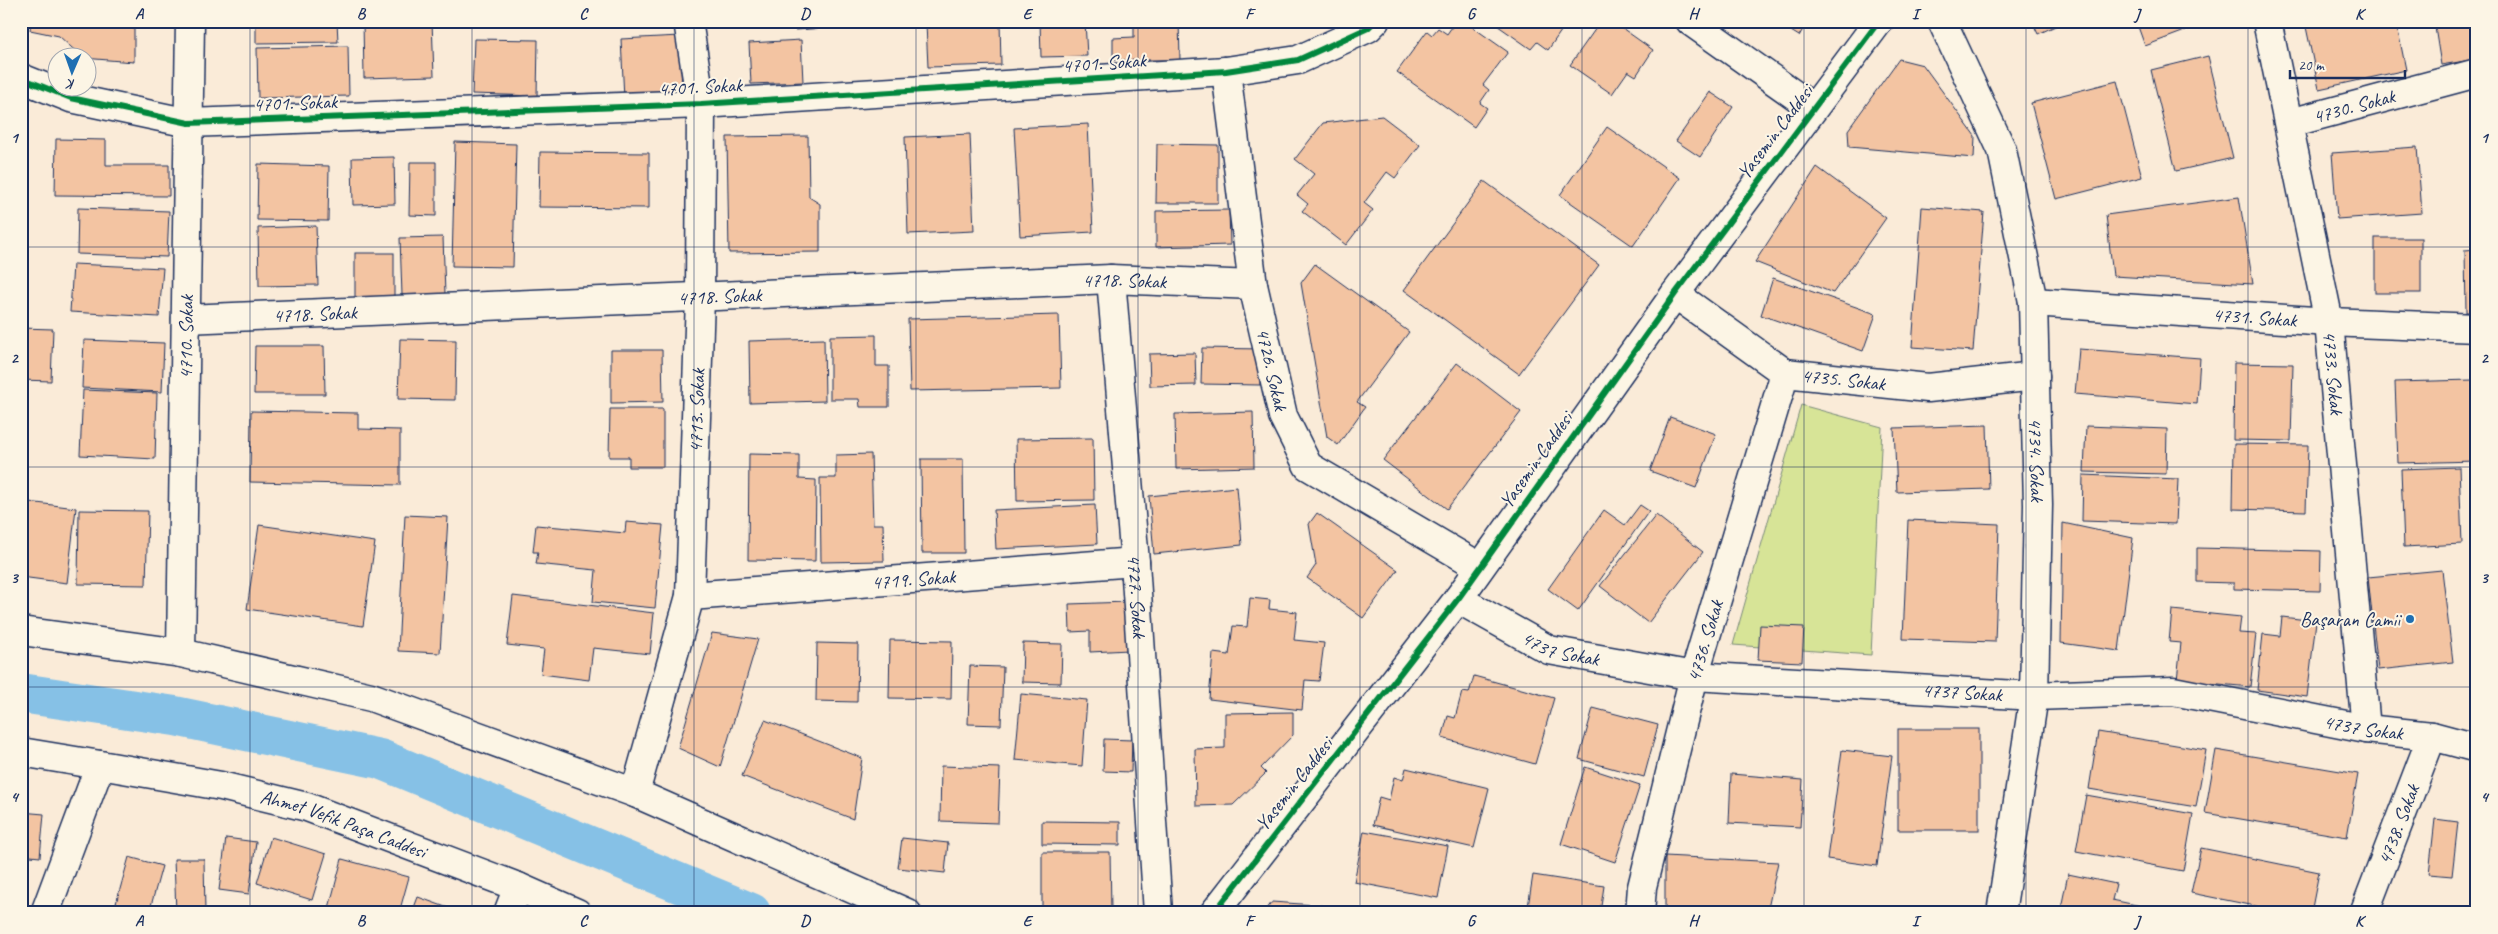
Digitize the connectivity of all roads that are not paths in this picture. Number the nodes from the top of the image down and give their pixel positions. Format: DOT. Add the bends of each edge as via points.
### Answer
graph roads {
  1 [pos="190,21"];
  2 [pos="688,21"];
  3 [pos="1374,21"];
  4 [pos="1690,21"];
  5 [pos="1878,21"];
  6 [pos="1942,21"];
  7 [pos="2267,21"];
  8 [pos="1226,71"];
  9 [pos="2477,73"];
  10 [pos="21,78"];
  11 [pos="701,104"];
  12 [pos="1813,108"];
  13 [pos="2290,122"];
  14 [pos="189,123"];
  15 [pos="1111,279"];
  16 [pos="1252,285"];
  17 [pos="1675,294"];
  18 [pos="700,298"];
  19 [pos="2033,302"];
  20 [pos="186,319"];
  21 [pos="2329,322"];
  22 [pos="2477,328"];
  23 [pos="1785,374"];
  24 [pos="2035,376"];
  25 [pos="1135,562"];
  26 [pos="1480,568"];
  27 [pos="690,596"];
  28 [pos="1458,599"];
  29 [pos="21,631"];
  30 [pos="181,652"];
  31 [pos="1694,676"];
  32 [pos="2034,696"];
  33 [pos="2366,729"];
  34 [pos="2432,736"];
  35 [pos="2477,748"];
  36 [pos="21,752"];
  37 [pos="100,765"];
  38 [pos="635,793"];
  39 [pos="518,887"];
  40 [pos="45,913"];
  41 [pos="508,913"];
  42 [pos="577,913"];
  43 [pos="907,913"];
  44 [pos="1158,913"];
  45 [pos="1214,913"];
  46 [pos="1640,913"];
  47 [pos="2001,913"];
  48 [pos="2364,913"];
  1 -- 14 [label="street, 4710. Sokak"];
  2 -- 11 [label="street, 4713. Sokak"];
  3 -- 8 [label="street, 4701. Sokak" via="1368,28 1298,60"];
  4 -- 12 [label="street"];
  5 -- 12 [label="street, Yasemin Caddesi"];
  6 -- 19 [label="street, 4734. Sokak" via="2002,150"];
  7 -- 13 [label="street, 4733. Sokak"];
  8 -- 11 [label="street, 4701. Sokak"];
  8 -- 16 [label="street, 4726. Sokak"];
  9 -- 13 [label="street, 4730. Sokak"];
  10 -- 14 [label="street, 4701. Sokak" via="71,98"];
  11 -- 14 [label="street, 4701. Sokak"];
  11 -- 18 [label="street, 4713. Sokak"];
  12 -- 17 [label="street, Yasemin Caddesi"];
  13 -- 21 [label="street, 4733. Sokak"];
  14 -- 20 [label="street, 4710. Sokak"];
  15 -- 16 [label="street, 4718. Sokak"];
  15 -- 18 [label="street, 4718. Sokak"];
  15 -- 25 [label="street, 4727. Sokak"];
  16 -- 26 [label="street, 4726. Sokak" via="1283,416 1308,466"];
  17 -- 23 [label="street, 4735. Sokak"];
  17 -- 26 [label="street, Yasemin Caddesi"];
  18 -- 20 [label="street, 4718. Sokak"];
  18 -- 27 [label="street, 4713. Sokak"];
  19 -- 21 [label="street, 4731. Sokak"];
  19 -- 24 [label="street, 4734. Sokak"];
  20 -- 30 [label="street, 4710. Sokak"];
  21 -- 22 [label="street, 4731. Sokak"];
  21 -- 33 [label="street, 4733. Sokak"];
  23 -- 24 [label="street, 4735. Sokak" via="1928,388"];
  23 -- 31 [label="street, 4736. Sokak"];
  24 -- 32 [label="street, 4734. Sokak" via="2038,505"];
  25 -- 27 [label="street, 4719. Sokak"];
  25 -- 44 [label="street, 4727. Sokak"];
  26 -- 28 [label="street, Yasemin Caddesi"];
  27 -- 38 [label="street, 4713. Sokak"];
  28 -- 31 [label="street, 4737 Sokak" via="1549,650"];
  28 -- 45 [label="street, Yasemin Caddesi"];
  29 -- 30 [label="street"];
  30 -- 38 [label="street" via="371,697"];
  31 -- 32 [label="street, 4737 Sokak"];
  31 -- 46 [label="street, 4736. Sokak" via="1642,887"];
  32 -- 33 [label="street, 4737 Sokak" via="2173,691"];
  32 -- 47 [label="street, 4734. Sokak"];
  33 -- 34 [label="street, 4737 Sokak"];
  34 -- 35 [label="street, 4737 Sokak"];
  34 -- 48 [label="street, 4738. Sokak"];
  36 -- 37 [label="street, Ahmet Vefik Paşa Caddesi"];
  37 -- 39 [label="street, Ahmet Vefik Paşa Caddesi" via="221,786 307,807"];
  37 -- 40 [label="street"];
  38 -- 43 [label="street"];
  39 -- 41 [label="street"];
  39 -- 42 [label="street, Ahmet Vefik Paşa Caddesi"];
}
